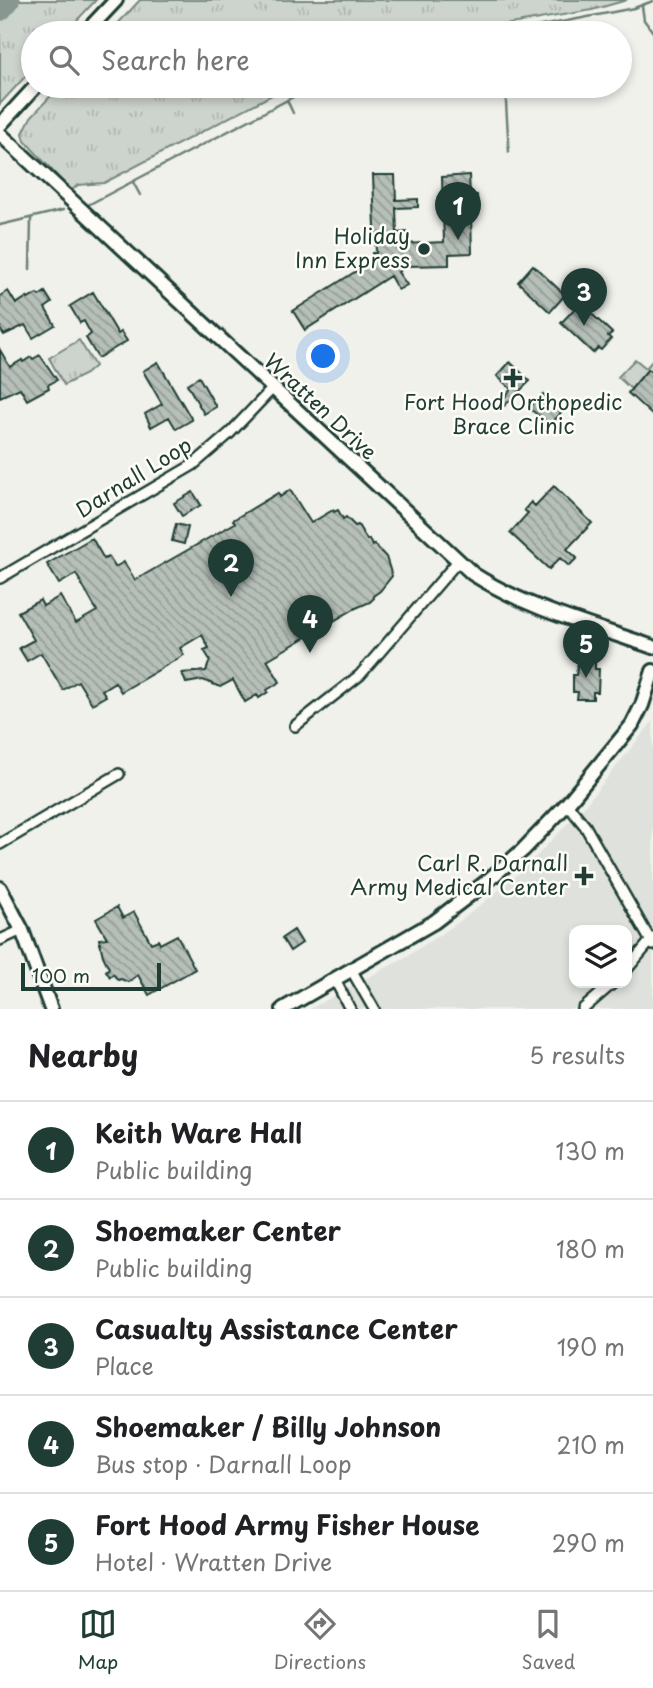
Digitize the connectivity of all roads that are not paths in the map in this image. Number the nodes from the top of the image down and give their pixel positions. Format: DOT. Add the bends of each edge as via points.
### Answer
graph roads {
  1 [pos="117,0"];
  2 [pos="97,21"];
  3 [pos="25,98"];
  4 [pos="0,125"];
  5 [pos="0,134"];
  6 [pos="272,388"];
  7 [pos="458,561"];
  8 [pos="0,578"];
  9 [pos="653,647"];
  10 [pos="653,671"];
  11 [pos="295,726"];
  12 [pos="119,774"];
  13 [pos="567,804"];
  14 [pos="0,844"];
  15 [pos="0,888"];
  16 [pos="22,930"];
  17 [pos="0,940"];
  18 [pos="652,941"];
  19 [pos="632,963"];
  20 [pos="352,971"];
  21 [pos="335,980"];
  22 [pos="607,988"];
  23 [pos="51,1009"];
  24 [pos="283,1009"];
  25 [pos="350,1009"];
  26 [pos="374,1009"];
  27 [pos="583,1009"];
  1 -- 2 [label="street"];
  3 -- 4 [label="street"];
  5 -- 6 [label="street, Wratten Drive"];
  6 -- 7 [label="street, Wratten Drive"];
  6 -- 8 [label="street, Darnall Loop" via="193,465"];
  7 -- 9 [label="street, Wratten Drive" via="516,599"];
  7 -- 11 [label="street" via="360,675"];
  10 -- 13 [label="street" via="632,725"];
  12 -- 14 [label="street"];
  13 -- 18 [label="street" via="585,826"];
  13 -- 20 [label="street" via="466,899"];
  15 -- 16 [label="street"];
  16 -- 17 [label="street"];
  16 -- 23 [label="street"];
  18 -- 19 [label="street"];
  20 -- 21 [label="street"];
  20 -- 26 [label="street"];
  21 -- 24 [label="street"];
  21 -- 25 [label="street"];
  22 -- 27 [label="street"];
}
